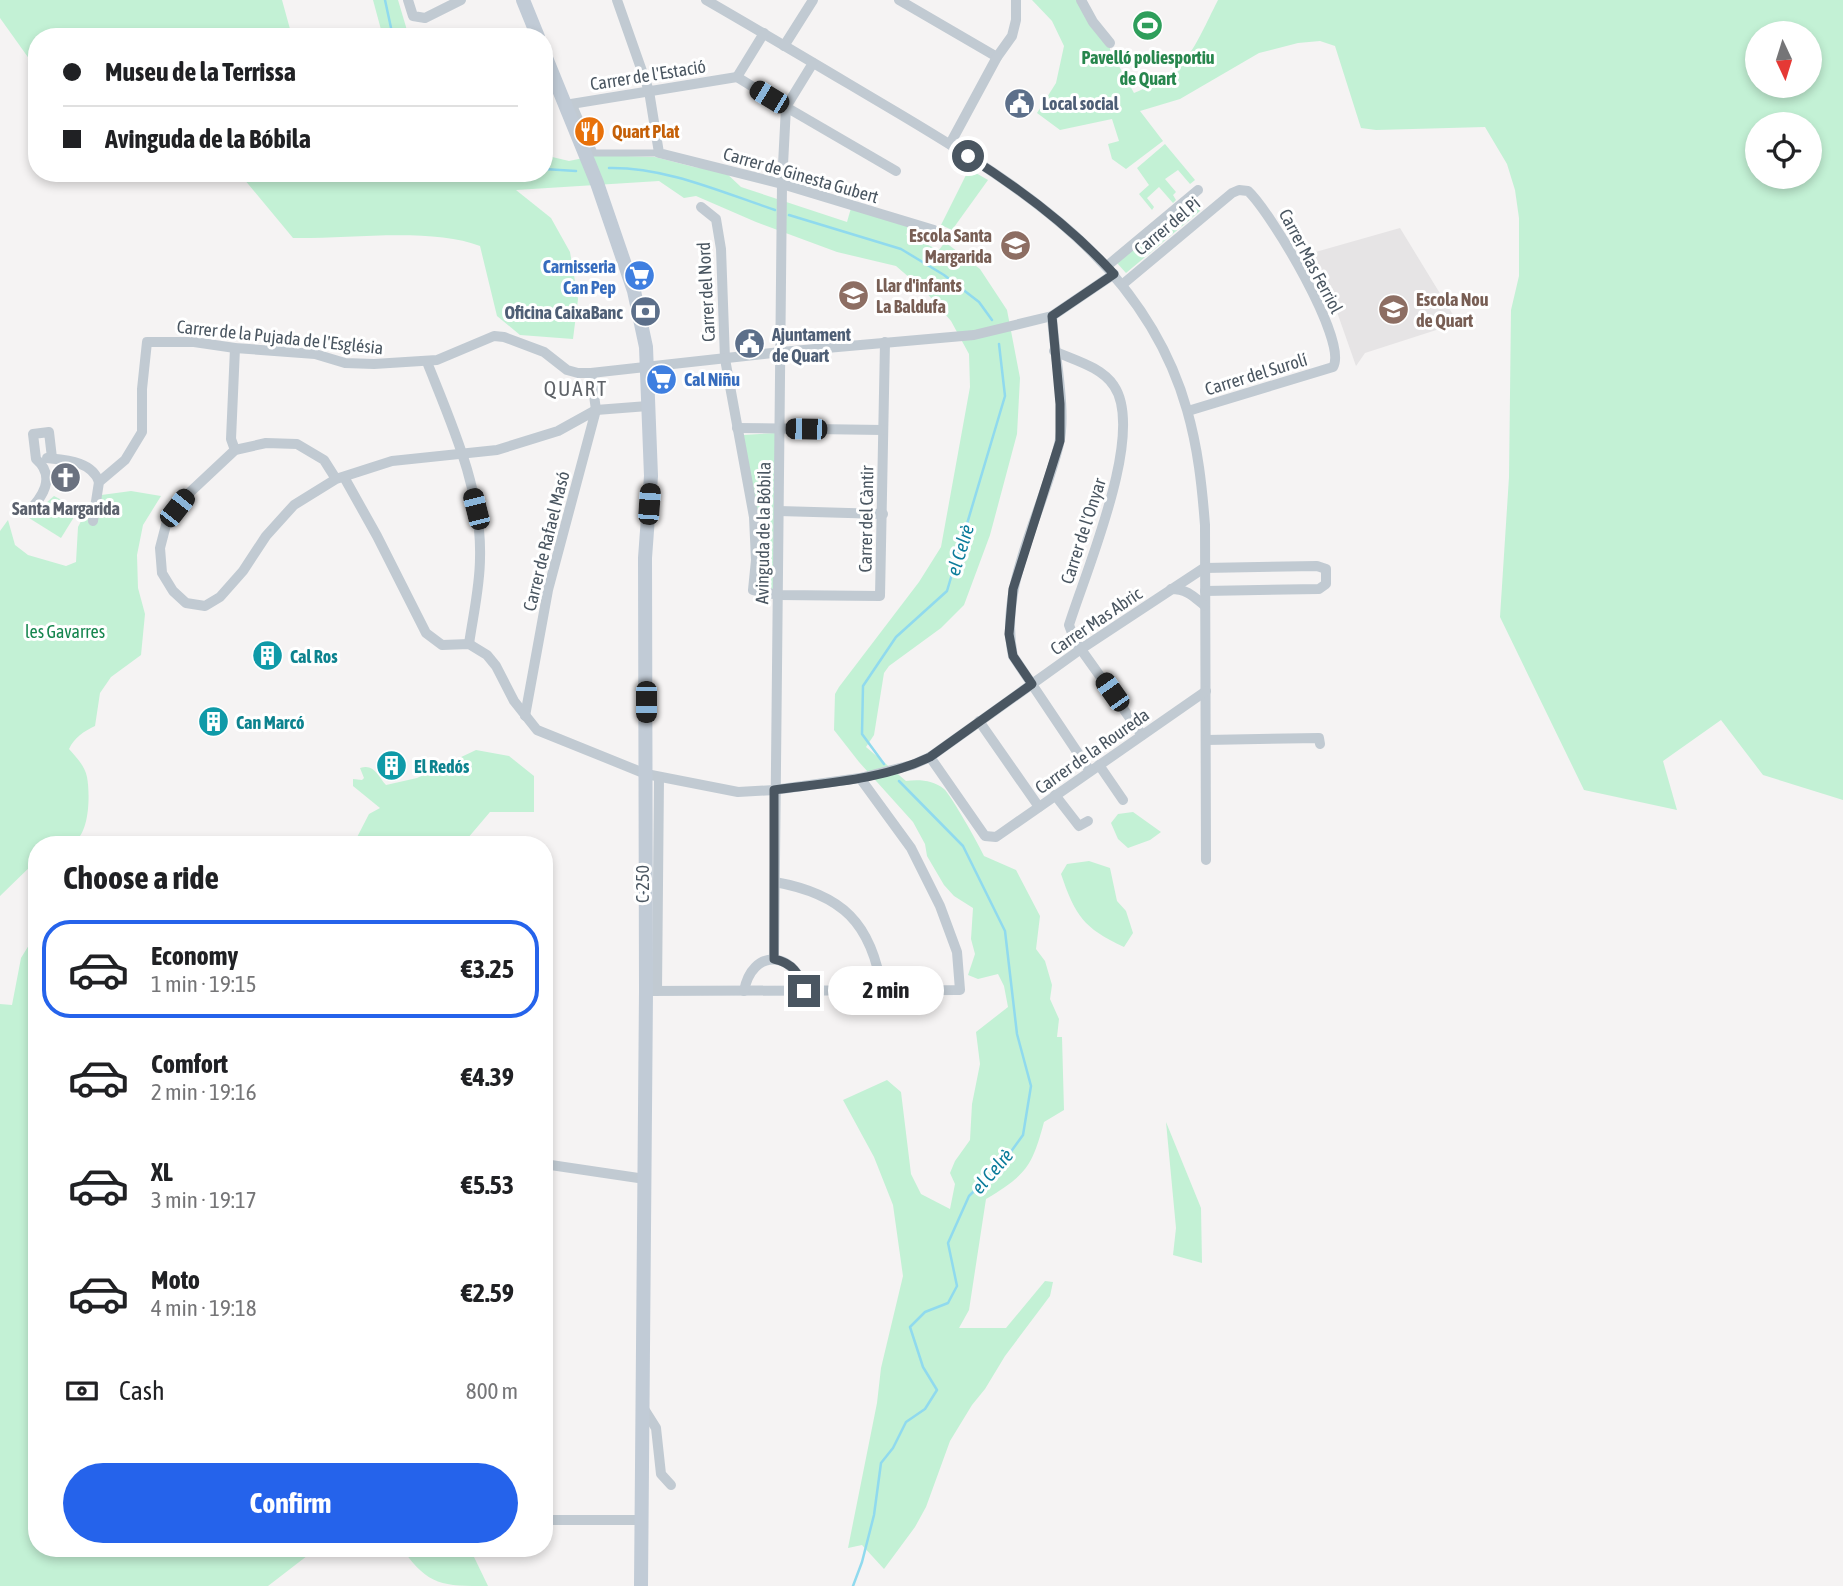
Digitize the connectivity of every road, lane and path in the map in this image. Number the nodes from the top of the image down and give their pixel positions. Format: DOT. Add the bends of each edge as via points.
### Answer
graph roads {
  1 [pos="408,0"];
  2 [pos="461,0"];
  3 [pos="523,0"];
  4 [pos="617,0"];
  5 [pos="706,0"];
  6 [pos="813,0"];
  7 [pos="899,0"];
  8 [pos="1016,0"];
  9 [pos="1081,0"];
  10 [pos="534,28"];
  11 [pos="764,33"];
  12 [pos="1110,43"];
  13 [pos="784,46"];
  14 [pos="997,58"];
  15 [pos="813,63"];
  16 [pos="553,71"];
  17 [pos="737,77"];
  18 [pos="649,91"];
  19 [pos="569,104"];
  20 [pos="786,107"];
  21 [pos="950,144"];
  22 [pos="659,153"];
  23 [pos="896,171"];
  24 [pos="782,184"];
  25 [pos="1198,190"];
  26 [pos="1231,193"];
  27 [pos="701,207"];
  28 [pos="934,230"];
  29 [pos="1110,270"];
  30 [pos="1123,284"];
  31 [pos="1052,316"];
  32 [pos="886,342"];
  33 [pos="235,348"];
  34 [pos="1054,351"];
  35 [pos="781,352"];
  36 [pos="724,359"];
  37 [pos="427,362"];
  38 [pos="1332,367"];
  39 [pos="647,368"];
  40 [pos="591,373"];
  41 [pos="649,406"];
  42 [pos="596,410"];
  43 [pos="1188,411"];
  44 [pos="737,428"];
  45 [pos="780,428"];
  46 [pos="883,430"];
  47 [pos="235,450"];
  48 [pos="463,453"];
  49 [pos="52,458"];
  50 [pos="36,459"];
  51 [pos="340,478"];
  52 [pos="99,482"];
  53 [pos="779,511"];
  54 [pos="27,513"];
  55 [pos="883,514"];
  56 [pos="93,521"];
  57 [pos="1204,568"];
  58 [pos="1170,589"];
  59 [pos="1205,591"];
  60 [pos="779,595"];
  61 [pos="1205,607"];
  62 [pos="469,644"];
  63 [pos="1081,649"];
  64 [pos="1032,684"];
  65 [pos="1206,691"];
  66 [pos="525,716"];
  67 [pos="979,721"];
  68 [pos="1142,735"];
  69 [pos="1206,740"];
  70 [pos="1320,744"];
  71 [pos="930,757"];
  72 [pos="1099,765"];
  73 [pos="1090,771"];
  74 [pos="652,776"];
  75 [pos="860,778"];
  76 [pos="774,790"];
  77 [pos="1055,795"];
  78 [pos="1123,800"];
  79 [pos="1039,807"];
  80 [pos="1088,821"];
  81 [pos="1206,860"];
  82 [pos="775,882"];
  83 [pos="774,959"];
  84 [pos="652,991"];
  85 [pos="744,991"];
  86 [pos="804,991"];
  87 [pos="882,991"];
  88 [pos="553,1165"];
  89 [pos="645,1179"];
  90 [pos="643,1408"];
  91 [pos="671,1485"];
  92 [pos="553,1520"];
  93 [pos="642,1520"];
  94 [pos="641,1586"];
  1 -- 2 [label="street" via="413,16 425,18"];
  3 -- 10 [label="main road"];
  4 -- 18 [label="street"];
  5 -- 11 [label="street"];
  6 -- 13 [label="street"];
  7 -- 14 [label="street"];
  8 -- 14 [label="street" via="1012,36"];
  9 -- 12 [label="street"];
  11 -- 13 [label="street"];
  11 -- 17 [label="street"];
  13 -- 15 [label="street"];
  14 -- 21 [label="street"];
  15 -- 20 [label="street"];
  15 -- 21 [label="street"];
  16 -- 19 [label="main road, C-250"];
  17 -- 18 [label="street, Carrer de l'Estació"];
  17 -- 20 [label="street"];
  18 -- 19 [label="street, Carrer de l'Estació"];
  18 -- 22 [label="street"];
  19 -- 22 [label="street" via="594,153"];
  19 -- 39 [label="main road, C-250" via="634,291"];
  20 -- 23 [label="street"];
  20 -- 24 [label="street, Avinguda de la Bóbila"];
  21 -- 29 [label="street" via="1021,190"];
  22 -- 24 [label="street, Carrer de Ginesta Gubert"];
  24 -- 28 [label="street, Carrer de Ginesta Gubert"];
  24 -- 35 [label="street, Avinguda de la Bóbila"];
  25 -- 29 [label="street, Carrer del Pi"];
  26 -- 30 [label="street, Carrer del Pi"];
  26 -- 38 [label="street, Carrer Mas Ferriol" via="1248,191 1256,198 1286,244 1328,326 1336,353"];
  27 -- 36 [label="street, Carrer del Nord" via="716,219 721,248"];
  29 -- 30 [label="street"];
  29 -- 31 [label="street, Carrer del Pi"];
  30 -- 43 [label="street" via="1177,378"];
  31 -- 32 [label="street, Carrer del Pi" via="974,335"];
  31 -- 34 [label="street"];
  32 -- 35 [label="street, Carrer de la Pujada de l'Església"];
  32 -- 46 [label="street, Carrer del Càntir"];
  33 -- 37 [label="street, Carrer de la Pujada de l'Església" via="315,354 345,363"];
  33 -- 47 [label="street" via="231,439"];
  33 -- 52 [label="street, Carrer de la Pujada de l'Església" via="146,342 142,432 125,460"];
  34 -- 63 [label="street, Carrer de l'Onyar" via="1098,370 1113,383 1122,414 1124,441 1117,478 1069,625"];
  34 -- 64 [label="street" via="1060,441 1013,589 1009,634 1013,656"];
  35 -- 36 [label="street, Carrer de la Pujada de l'Església"];
  35 -- 45 [label="street, Avinguda de la Bóbila"];
  36 -- 39 [label="street, Carrer de la Pujada de l'Església"];
  36 -- 44 [label="street, Carrer del Nord"];
  37 -- 40 [label="street, Carrer de la Pujada de l'Església" via="494,336 544,352 567,370"];
  37 -- 48 [label="street"];
  38 -- 43 [label="street, Carrer del Surolí"];
  39 -- 40 [label="street, Carrer de la Pujada de l'Església"];
  39 -- 41 [label="main road, C-250"];
  40 -- 42 [label="street, Carrer de Rafael Masó"];
  41 -- 42 [label="street"];
  41 -- 74 [label="main road, C-250" via="651,477 645,558"];
  42 -- 48 [label="street" via="558,431 497,450"];
  42 -- 66 [label="street, Carrer de Rafael Masó" via="548,590"];
  43 -- 57 [label="street" via="1202,475"];
  44 -- 45 [label="street"];
  44 -- 60 [label="street, Carrer del Nord" via="754,517 753,590"];
  45 -- 46 [label="street"];
  45 -- 53 [label="street, Avinguda de la Bóbila"];
  46 -- 55 [label="street, Carrer del Càntir"];
  47 -- 51 [label="street" via="266,443 297,444 324,460"];
  47 -- 51 [label="street" via="187,495 167,521 160,548 162,573 186,603 205,606 220,597 294,505"];
  48 -- 51 [label="street" via="392,461"];
  48 -- 62 [label="street" via="476,509 480,558"];
  49 -- 50 [label="street"];
  49 -- 50 [label="street" via="49,432 33,434"];
  49 -- 52 [label="street" via="82,464"];
  50 -- 54 [label="street" via="46,477 45,489"];
  51 -- 62 [label="street" via="377,536 426,633 442,645"];
  52 -- 56 [label="street"];
  53 -- 55 [label="street"];
  53 -- 60 [label="street, Avinguda de la Bóbila"];
  55 -- 60 [label="street, Carrer del Càntir" via="880,596"];
  57 -- 58 [label="street, Carrer Mas Abric"];
  57 -- 59 [label="street"];
  57 -- 59 [label="street" via="1326,569 1326,584 1319,589"];
  58 -- 61 [label="street" via="1192,594"];
  58 -- 63 [label="street, Carrer Mas Abric"];
  59 -- 61 [label="street"];
  60 -- 76 [label="street, Avinguda de la Bóbila"];
  61 -- 65 [label="street"];
  62 -- 66 [label="street" via="496,666"];
  63 -- 64 [label="street, Carrer Mas Abric"];
  63 -- 68 [label="street, Carrer de l'Onyar"];
  64 -- 67 [label="street, Carrer Mas Abric"];
  64 -- 73 [label="street"];
  65 -- 68 [label="street, Carrer de la Roureda"];
  65 -- 69 [label="street"];
  66 -- 74 [label="street, Carrer Mas Abric" via="537,730"];
  67 -- 71 [label="street, Carrer Mas Abric"];
  67 -- 79 [label="street"];
  68 -- 72 [label="street, Carrer de la Roureda"];
  69 -- 70 [label="street" via="1319,737"];
  69 -- 81 [label="street"];
  71 -- 75 [label="street, Carrer Mas Abric"];
  71 -- 79 [label="street, Carrer de la Roureda" via="985,836 996,836"];
  72 -- 73 [label="street, Carrer de la Roureda"];
  72 -- 78 [label="street"];
  73 -- 77 [label="street, Carrer de la Roureda"];
  74 -- 76 [label="street, Carrer Mas Abric" via="738,792"];
  74 -- 84 [label="main road, C-250"];
  75 -- 76 [label="street, Carrer Mas Abric"];
  75 -- 87 [label="street" via="911,848 957,952 960,990"];
  76 -- 82 [label="street, Avinguda de la Bóbila"];
  77 -- 79 [label="street, Carrer de la Roureda"];
  77 -- 80 [label="street" via="1079,826"];
  82 -- 83 [label="street, Avinguda de la Bóbila"];
  82 -- 87 [label="street" via="804,887 843,909 871,945"];
  83 -- 85 [label="street" via="755,968"];
  83 -- 86 [label="street" via="795,968"];
  84 -- 85 [label="street"];
  84 -- 89 [label="main road, C-250"];
  85 -- 86 [label="street"];
  86 -- 87 [label="street"];
  88 -- 89 [label="street"];
  89 -- 90 [label="main road, C-250"];
  90 -- 91 [label="street" via="656,1428 661,1474"];
  90 -- 93 [label="main road, C-250"];
  92 -- 93 [label="street"];
  93 -- 94 [label="main road, C-250"];
}
